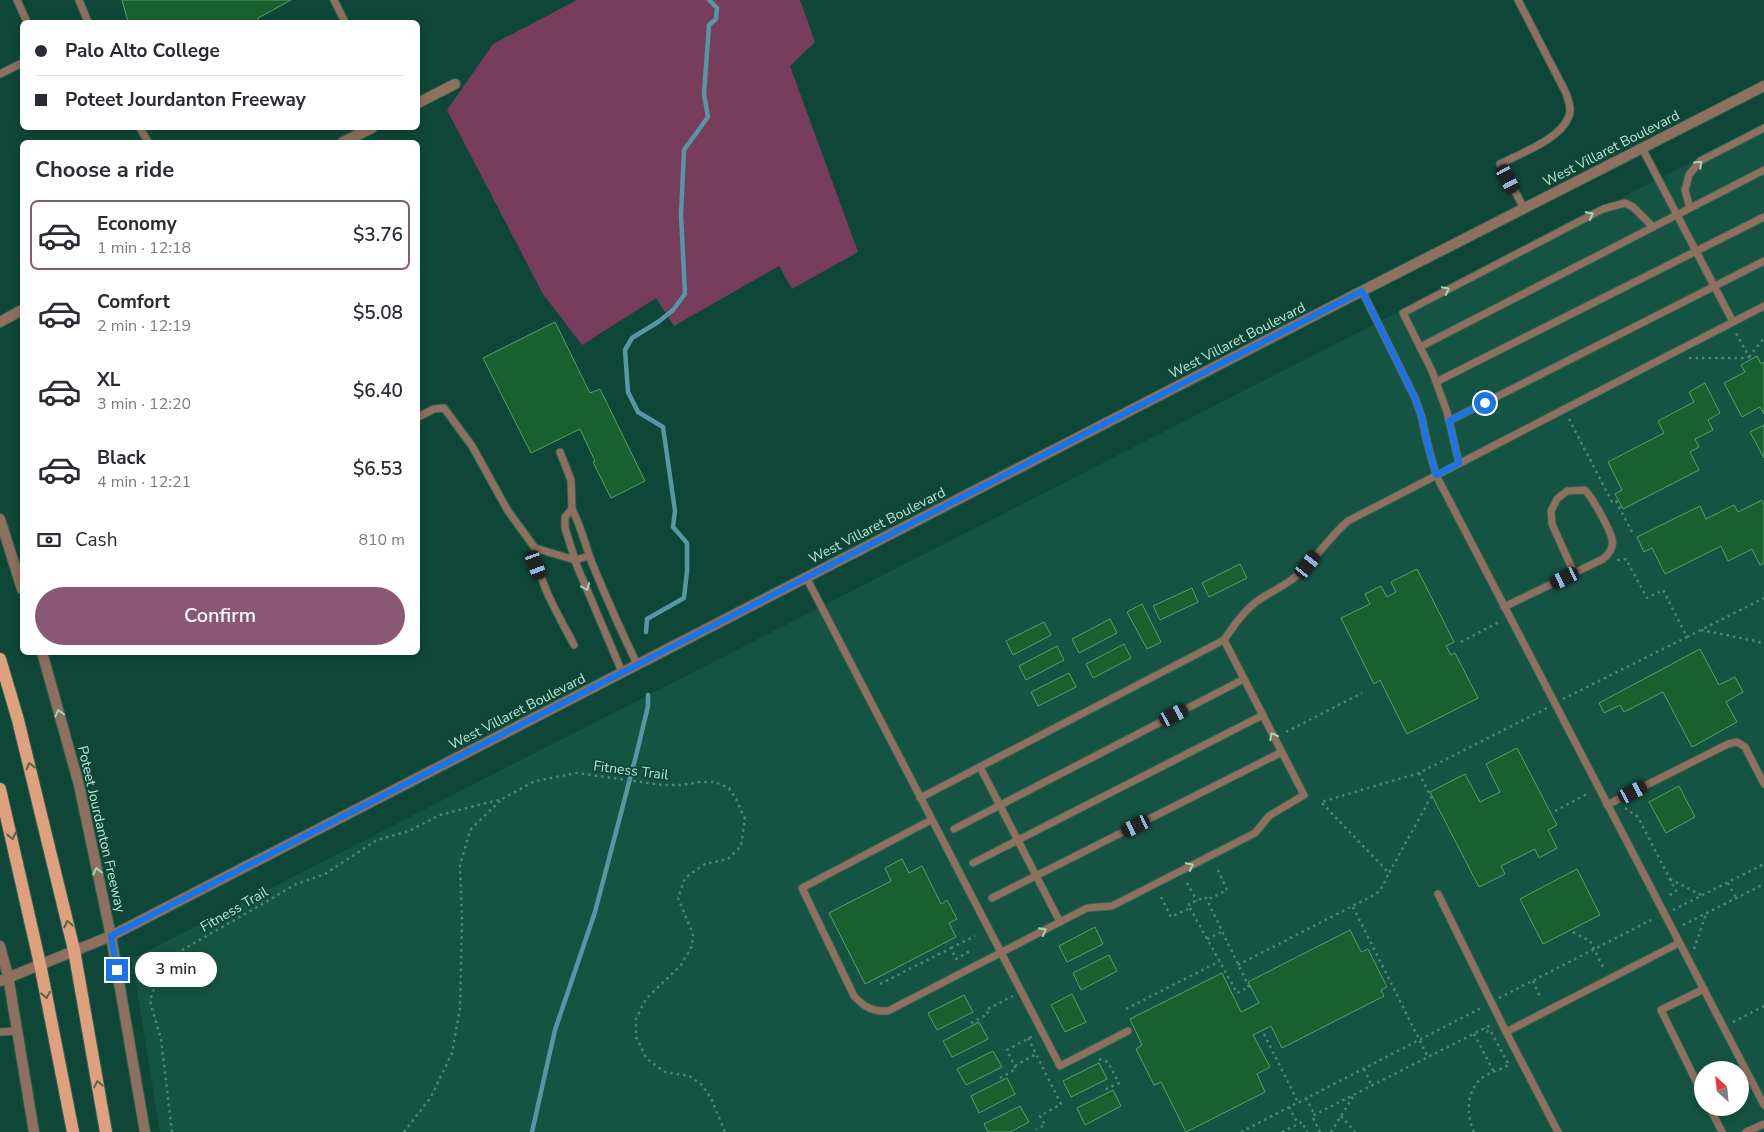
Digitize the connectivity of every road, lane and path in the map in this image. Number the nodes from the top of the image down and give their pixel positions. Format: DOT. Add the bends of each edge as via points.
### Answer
graph roads {
  1 [pos="17,0"];
  2 [pos="79,0"];
  3 [pos="334,0"];
  4 [pos="1518,0"];
  5 [pos="26,20"];
  6 [pos="87,20"];
  7 [pos="344,20"];
  8 [pos="20,65"];
  9 [pos="0,74"];
  10 [pos="455,84"];
  11 [pos="1764,86"];
  12 [pos="420,102"];
  13 [pos="1764,128"];
  14 [pos="368,130"];
  15 [pos="347,140"];
  16 [pos="1642,148"];
  17 [pos="1764,170"];
  18 [pos="1524,208"];
  19 [pos="1690,208"];
  20 [pos="1677,215"];
  21 [pos="1764,217"];
  22 [pos="1653,227"];
  23 [pos="1696,252"];
  24 [pos="1764,261"];
  25 [pos="1714,286"];
  26 [pos="1362,291"];
  27 [pos="1764,306"];
  28 [pos="20,311"];
  29 [pos="0,322"];
  30 [pos="1733,322"];
  31 [pos="1736,333"];
  32 [pos="1764,338"];
  33 [pos="1420,347"];
  34 [pos="1749,357"];
  35 [pos="1689,358"];
  36 [pos="1436,382"];
  37 [pos="1564,409"];
  38 [pos="420,416"];
  39 [pos="1449,421"];
  40 [pos="560,452"];
  41 [pos="1459,463"];
  42 [pos="1436,475"];
  43 [pos="572,509"];
  44 [pos="0,519"];
  45 [pos="1632,532"];
  46 [pos="535,548"];
  47 [pos="590,556"];
  48 [pos="575,560"];
  49 [pos="1609,564"];
  50 [pos="1574,573"];
  51 [pos="806,577"];
  52 [pos="20,583"];
  53 [pos="1764,598"];
  54 [pos="1504,608"];
  55 [pos="1499,622"];
  56 [pos="1700,630"];
  57 [pos="1687,637"];
  58 [pos="1224,640"];
  59 [pos="1461,642"];
  60 [pos="1764,644"];
  61 [pos="574,645"];
  62 [pos="43,655"];
  63 [pos="0,658"];
  64 [pos="637,664"];
  65 [pos="622,672"];
  66 [pos="1244,679"];
  67 [pos="1362,693"];
  68 [pos="1554,704"];
  69 [pos="1263,715"];
  70 [pos="1286,732"];
  71 [pos="1282,752"];
  72 [pos="980,768"];
  73 [pos="1419,773"];
  74 [pos="1764,784"];
  75 [pos="0,789"];
  76 [pos="1587,794"];
  77 [pos="920,798"];
  78 [pos="502,799"];
  79 [pos="1617,800"];
  80 [pos="1607,805"];
  81 [pos="1000,806"];
  82 [pos="1555,811"];
  83 [pos="931,820"];
  84 [pos="954,829"];
  85 [pos="1018,841"];
  86 [pos="973,863"];
  87 [pos="1764,864"];
  88 [pos="1217,868"];
  89 [pos="1389,872"];
  90 [pos="1036,876"];
  91 [pos="1669,878"];
  92 [pos="1188,883"];
  93 [pos="1728,883"];
  94 [pos="1764,884"];
  95 [pos="1438,894"];
  96 [pos="1702,896"];
  97 [pos="1160,897"];
  98 [pos="1667,897"];
  99 [pos="992,898"];
  100 [pos="1736,898"];
  101 [pos="1207,900"];
  102 [pos="1197,901"];
  103 [pos="1353,907"];
  104 [pos="1190,908"];
  105 [pos="1673,910"];
  106 [pos="1706,914"];
  107 [pos="1651,920"];
  108 [pos="1060,922"];
  109 [pos="1682,926"];
  110 [pos="1222,931"];
  111 [pos="1573,932"];
  112 [pos="111,936"];
  113 [pos="975,936"];
  114 [pos="1208,939"];
  115 [pos="1679,943"];
  116 [pos="0,946"];
  117 [pos="951,948"];
  118 [pos="74,950"];
  119 [pos="1594,950"];
  120 [pos="1694,950"];
  121 [pos="970,951"];
  122 [pos="1000,953"];
  123 [pos="1220,962"];
  124 [pos="40,964"];
  125 [pos="1238,965"];
  126 [pos="1603,967"];
  127 [pos="4,978"];
  128 [pos="1533,981"];
  129 [pos="880,984"];
  130 [pos="1704,989"];
  131 [pos="1020,993"];
  132 [pos="1541,999"];
  133 [pos="1491,1003"];
  134 [pos="1764,1006"];
  135 [pos="1126,1009"];
  136 [pos="1500,1020"];
  137 [pos="971,1023"];
  138 [pos="1731,1023"];
  139 [pos="1484,1028"];
  140 [pos="17,1031"];
  141 [pos="1041,1031"];
  142 [pos="1128,1031"];
  143 [pos="0,1032"];
  144 [pos="1506,1032"];
  145 [pos="1264,1034"];
  146 [pos="1474,1034"];
  147 [pos="1028,1038"];
  148 [pos="1419,1040"];
  149 [pos="1036,1054"];
  150 [pos="1095,1056"];
  151 [pos="1428,1058"];
  152 [pos="1015,1066"];
  153 [pos="1364,1069"];
  154 [pos="1494,1072"];
  155 [pos="1694,1077"];
  156 [pos="1000,1078"];
  157 [pos="1372,1086"];
  158 [pos="1104,1090"];
  159 [pos="1355,1094"];
  160 [pos="1306,1098"];
  161 [pos="1298,1102"];
  162 [pos="1764,1105"];
  163 [pos="1289,1106"];
  164 [pos="1314,1115"];
  165 [pos="1341,1116"];
  166 [pos="1714,1116"];
  167 [pos="1298,1124"];
  168 [pos="1764,1124"];
  169 [pos="1036,1129"];
  170 [pos="34,1132"];
  171 [pos="73,1132"];
  172 [pos="106,1132"];
  173 [pos="145,1132"];
  174 [pos="172,1132"];
  175 [pos="404,1132"];
  176 [pos="725,1132"];
  177 [pos="1241,1132"];
  178 [pos="1282,1132"];
  179 [pos="1307,1132"];
  180 [pos="1320,1132"];
  181 [pos="1331,1132"];
  182 [pos="1355,1132"];
  183 [pos="1474,1132"];
  184 [pos="1558,1132"];
  185 [pos="1722,1132"];
  186 [pos="1746,1132"];
  1 -- 5 [label="lane"];
  2 -- 6 [label="lane"];
  3 -- 7 [label="lane"];
  4 -- 18 [label="lane" via="1570,104 1570,114 1555,135 1500,164"];
  8 -- 9 [label="lane"];
  10 -- 12 [label="street"];
  11 -- 16 [label="street, West Villaret Boulevard"];
  19 -- 13 [label="lane, one-way" via="1686,190 1689,175 1700,161"];
  14 -- 15 [label="street"];
  16 -- 18 [label="street, West Villaret Boulevard"];
  16 -- 20 [label="lane"];
  17 -- 19 [label="lane"];
  18 -- 26 [label="street, West Villaret Boulevard"];
  19 -- 20 [label="lane"];
  20 -- 22 [label="lane"];
  20 -- 23 [label="lane"];
  21 -- 23 [label="lane"];
  22 -- 33 [label="lane"];
  33 -- 22 [label="lane, one-way" via="1403,313 1603,208 1624,203 1633,206"];
  23 -- 25 [label="lane"];
  23 -- 36 [label="lane"];
  24 -- 25 [label="lane"];
  25 -- 30 [label="lane"];
  25 -- 39 [label="lane"];
  26 -- 42 [label="lane" via="1415,398"];
  26 -- 51 [label="street, West Villaret Boulevard"];
  27 -- 30 [label="lane"];
  28 -- 29 [label="street"];
  30 -- 37 [label="lane"];
  31 -- 34 [label="path"];
  32 -- 34 [label="path"];
  33 -- 36 [label="lane"];
  34 -- 35 [label="path"];
  36 -- 39 [label="lane"];
  37 -- 41 [label="lane"];
  37 -- 45 [label="path" via="1612,502 1616,501"];
  38 -- 46 [label="lane" via="444,408 472,446 508,511"];
  39 -- 41 [label="lane"];
  40 -- 43 [label="lane" via="571,480"];
  41 -- 42 [label="lane"];
  42 -- 54 [label="lane"];
  42 -- 58 [label="lane" via="1348,521 1301,573 1256,602"];
  43 -- 47 [label="lane"];
  43 -- 48 [label="lane" via="565,517 565,528"];
  44 -- 52 [label="street"];
  46 -- 48 [label="lane"];
  46 -- 61 [label="lane" via="536,565 547,594"];
  47 -- 48 [label="lane"];
  47 -- 64 [label="lane"];
  48 -- 65 [label="lane, one-way"];
  49 -- 57 [label="path" via="1617,559 1626,559 1647,598 1663,590"];
  50 -- 50 [label="lane" via="1552,524 1550,511 1567,491 1585,490 1592,496 1613,540 1611,552 1603,560"];
  50 -- 54 [label="lane"];
  51 -- 64 [label="street, West Villaret Boulevard"];
  51 -- 77 [label="lane"];
  53 -- 56 [label="path"];
  54 -- 68 [label="lane"];
  55 -- 59 [label="path"];
  56 -- 57 [label="path"];
  56 -- 60 [label="path"];
  57 -- 68 [label="path"];
  58 -- 66 [label="lane"];
  58 -- 72 [label="lane"];
  112 -- 62 [label="street, Poteet Jourdanton Freeway, one-way" via="79,785"];
  118 -- 63 [label="main road, one-way"];
  64 -- 65 [label="street, West Villaret Boulevard"];
  65 -- 112 [label="street, West Villaret Boulevard"];
  66 -- 69 [label="lane"];
  66 -- 81 [label="lane"];
  67 -- 70 [label="path"];
  68 -- 73 [label="path"];
  68 -- 80 [label="lane"];
  71 -- 69 [label="lane, one-way"];
  69 -- 85 [label="lane"];
  71 -- 90 [label="lane"];
  108 -- 71 [label="lane, one-way" via="1087,908 1112,906 1255,834 1269,816 1304,795"];
  72 -- 77 [label="lane"];
  72 -- 81 [label="lane"];
  73 -- 89 [label="path" via="1430,797"];
  73 -- 89 [label="path" via="1321,802"];
  74 -- 79 [label="lane" via="1745,747 1737,742"];
  75 -- 124 [label="main road, one-way"];
  76 -- 82 [label="path"];
  77 -- 83 [label="lane"];
  78 -- 174 [label="path, Fitness Trail" via="440,816 409,831 377,840 325,874 294,884 175,954 157,979 150,1001 161,1038"];
  78 -- 175 [label="path, Fitness Trail" via="470,830 460,865 460,1008 452,1053 431,1097"];
  78 -- 176 [label="path, Fitness Trail" via="535,781 576,773 663,785 715,782 729,788 744,819 741,846 728,859 705,864 684,878 678,898 693,934 692,946 681,965 646,999 636,1019 636,1037 647,1059 665,1072 689,1076 701,1084 711,1098"];
  79 -- 80 [label="lane"];
  79 -- 91 [label="path" via="1638,817"];
  80 -- 115 [label="lane"];
  81 -- 84 [label="lane"];
  81 -- 85 [label="lane"];
  83 -- 122 [label="lane"];
  83 -- 122 [label="lane" via="802,888 854,996 871,1010 888,1011"];
  85 -- 86 [label="lane"];
  85 -- 90 [label="lane"];
  87 -- 93 [label="path"];
  88 -- 101 [label="path" via="1227,890"];
  89 -- 103 [label="path" via="1380,891"];
  90 -- 99 [label="lane"];
  90 -- 108 [label="lane"];
  91 -- 96 [label="path"];
  91 -- 98 [label="path" via="1676,891"];
  92 -- 102 [label="path"];
  93 -- 96 [label="path"];
  93 -- 100 [label="path"];
  94 -- 100 [label="path"];
  95 -- 133 [label="lane"];
  96 -- 105 [label="path"];
  97 -- 104 [label="path" via="1171,917"];
  100 -- 106 [label="path"];
  101 -- 102 [label="path" via="1205,897"];
  101 -- 110 [label="path"];
  102 -- 104 [label="path" via="1189,904"];
  103 -- 125 [label="path"];
  103 -- 148 [label="path"];
  104 -- 114 [label="path"];
  106 -- 109 [label="path"];
  106 -- 120 [label="path"];
  107 -- 119 [label="path"];
  122 -- 108 [label="lane, one-way"];
  110 -- 114 [label="path"];
  110 -- 125 [label="path"];
  111 -- 119 [label="path" via="1587,938"];
  112 -- 118 [label="street, West Villaret Boulevard"];
  112 -- 173 [label="street, Poteet Jourdanton Freeway"];
  113 -- 117 [label="path"];
  114 -- 123 [label="path"];
  115 -- 130 [label="lane"];
  115 -- 144 [label="lane"];
  116 -- 127 [label="street"];
  117 -- 121 [label="path" via="956,959"];
  117 -- 129 [label="path"];
  118 -- 124 [label="street, West Villaret Boulevard"];
  172 -- 118 [label="main road, one-way"];
  119 -- 126 [label="path"];
  119 -- 128 [label="path"];
  122 -- 131 [label="lane"];
  123 -- 125 [label="path" via="1237,993 1249,987"];
  123 -- 135 [label="path"];
  124 -- 127 [label="street, West Villaret Boulevard"];
  124 -- 171 [label="main road, one-way"];
  127 -- 140 [label="street"];
  128 -- 132 [label="path"];
  128 -- 133 [label="path"];
  130 -- 155 [label="lane" via="1661,1010"];
  130 -- 162 [label="lane"];
  131 -- 137 [label="path" via="986,1010 988,1014"];
  131 -- 141 [label="lane"];
  133 -- 136 [label="lane"];
  133 -- 148 [label="path"];
  134 -- 138 [label="path"];
  136 -- 139 [label="path"];
  136 -- 144 [label="lane"];
  139 -- 146 [label="path"];
  139 -- 154 [label="path" via="1486,1032 1490,1030 1509,1065"];
  140 -- 143 [label="lane"];
  140 -- 170 [label="street"];
  141 -- 142 [label="lane" via="1060,1066"];
  141 -- 147 [label="path"];
  144 -- 184 [label="lane"];
  145 -- 161 [label="path"];
  146 -- 151 [label="path"];
  146 -- 154 [label="path"];
  147 -- 149 [label="path"];
  147 -- 152 [label="path" via="1007,1050"];
  148 -- 151 [label="path"];
  148 -- 153 [label="path"];
  149 -- 152 [label="path"];
  149 -- 169 [label="path" via="1061,1104 1040,1116 1045,1125"];
  150 -- 158 [label="path" via="1108,1062 1119,1082"];
  151 -- 157 [label="path"];
  152 -- 156 [label="path" via="1016,1069"];
  153 -- 157 [label="path"];
  153 -- 160 [label="path"];
  154 -- 183 [label="path" via="1479,1081 1470,1096 1469,1116"];
  157 -- 159 [label="path"];
  159 -- 164 [label="path"];
  159 -- 165 [label="path"];
  160 -- 161 [label="path"];
  160 -- 164 [label="path"];
  161 -- 163 [label="path"];
  163 -- 167 [label="path"];
  163 -- 177 [label="path"];
  164 -- 180 [label="path"];
  165 -- 181 [label="path"];
  165 -- 182 [label="path"];
  166 -- 185 [label="lane"];
  167 -- 178 [label="path"];
  167 -- 179 [label="path" via="1302,1122"];
  168 -- 186 [label="lane"];
}
